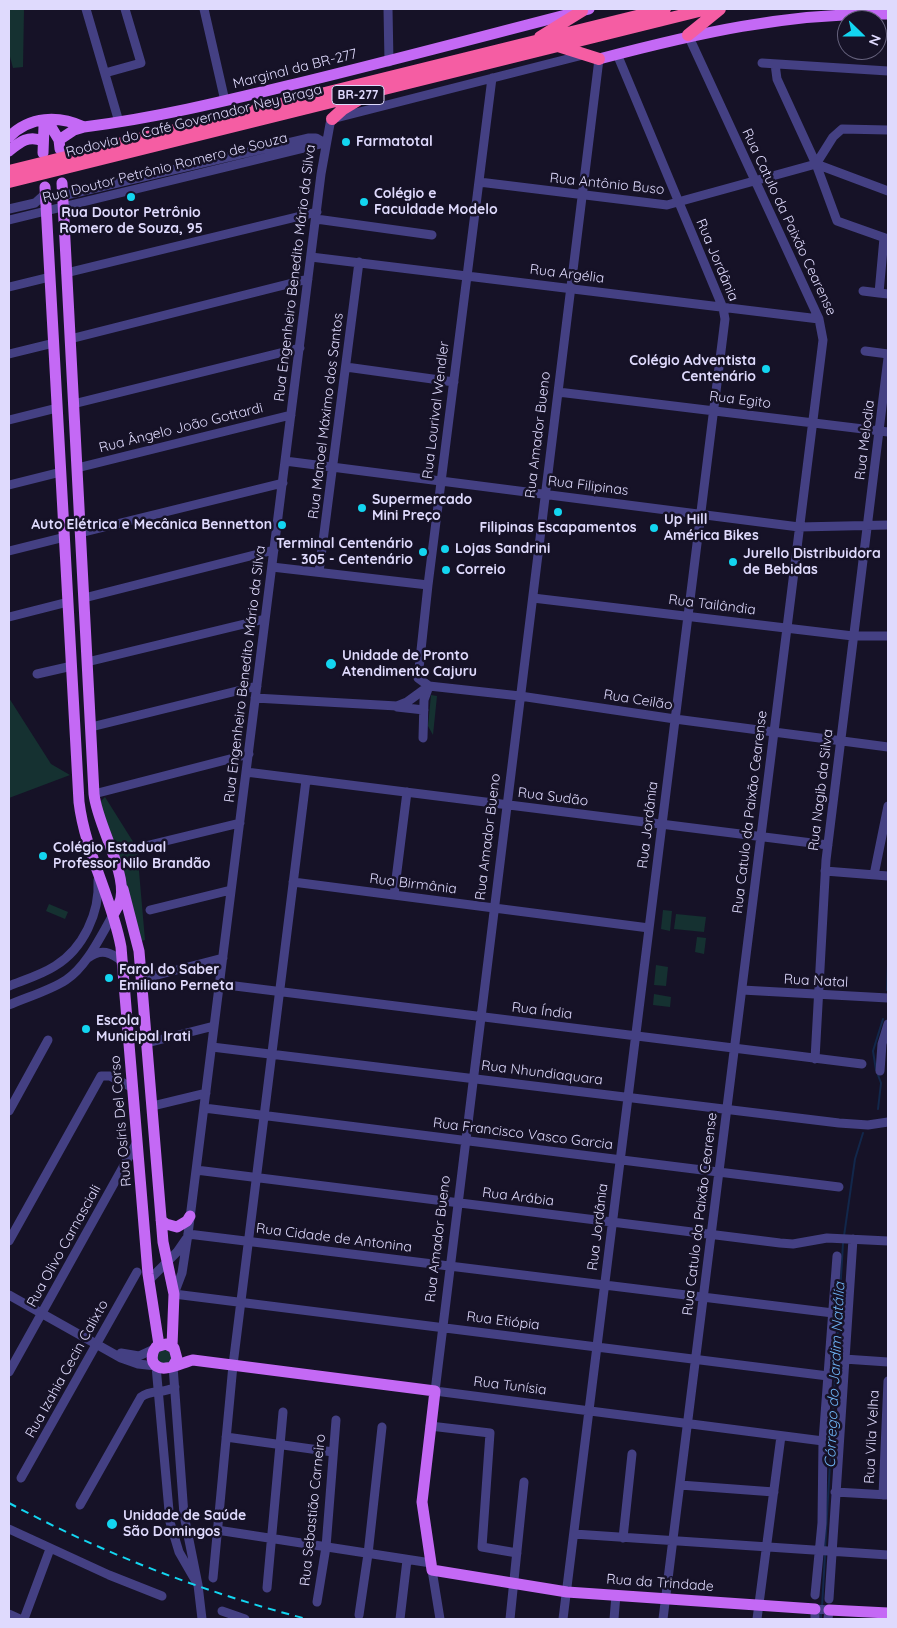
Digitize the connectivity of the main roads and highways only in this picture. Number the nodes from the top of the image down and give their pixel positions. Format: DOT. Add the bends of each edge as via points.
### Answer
graph roads {
  1 [pos="665,9"];
  2 [pos="707,9"];
  3 [pos="720,9"];
  4 [pos="586,10"];
  5 [pos="888,14"];
  6 [pos="688,35"];
  7 [pos="529,43"];
  8 [pos="558,46"];
  9 [pos="599,59"];
  10 [pos="376,91"];
  11 [pos="332,119"];
  12 [pos="47,126"];
  13 [pos="84,127"];
  14 [pos="9,137"];
  15 [pos="9,144"];
  16 [pos="59,144"];
  17 [pos="43,147"];
  18 [pos="9,151"];
  19 [pos="9,171"];
  20 [pos="9,182"];
  21 [pos="62,183"];
  22 [pos="45,190"];
  23 [pos="67,291"];
  24 [pos="51,294"];
  25 [pos="52,316"];
  26 [pos="69,316"];
  27 [pos="78,497"];
  28 [pos="62,499"];
  29 [pos="64,525"];
  30 [pos="80,528"];
  31 [pos="88,684"];
  32 [pos="73,688"];
  33 [pos="89,705"];
  34 [pos="74,706"];
  35 [pos="121,883"];
  36 [pos="113,915"];
  37 [pos="131,1064"];
  38 [pos="149,1064"];
  39 [pos="150,1084"];
  40 [pos="133,1088"];
  41 [pos="190,1216"];
  42 [pos="161,1220"];
  43 [pos="156,1347"];
  44 [pos="174,1349"];
  45 [pos="193,1360"];
  46 [pos="172,1366"];
  47 [pos="434,1391"];
  48 [pos="431,1567"];
  49 [pos="828,1609"];
  50 [pos="888,1613"];
  51 [pos="815,1614"];
  1 -- 7 [label="highway, Rodovia do Café Governador Ney Braga / BR-277"];
  2 -- 8 [label="highway, Rodovia do Café Governador Ney Braga / BR-277"];
  3 -- 6 [label="highway"];
  4 -- 7 [label="highway"];
  4 -- 13 [label="main road, Marginal da BR-277 / BR-277" via="225,101 163,115"];
  5 -- 6 [label="main road" via="802,17"];
  6 -- 9 [label="main road"];
  7 -- 19 [label="highway, Rodovia do Café Governador Ney Braga / BR-277"];
  8 -- 9 [label="highway"];
  8 -- 10 [label="highway, Rodovia do Café Governador Ney Braga / BR-277"];
  10 -- 11 [label="highway" via="343,109"];
  10 -- 20 [label="highway, Rodovia do Café Governador Ney Braga / BR-277"];
  12 -- 13 [label="main road, BR-277"];
  12 -- 15 [label="main road, BR-277" via="27,132"];
  12 -- 16 [label="main road"];
  12 -- 17 [label="main road"];
  13 -- 14 [label="main road, Marginal da BR-277 / BR-277" via="72,121 46,119 21,127"];
  13 -- 16 [label="main road, BR-277" via="74,130"];
  16 -- 17 [label="main road" via="50,136"];
  17 -- 18 [label="main road" via="36,138 24,140"];
  21 -- 23 [label="main road"];
  22 -- 24 [label="main road, Rua Osíris Del Corso"];
  23 -- 24 [label="main road" via="63,300"];
  23 -- 26 [label="main road"];
  24 -- 25 [label="main road, Rua Osíris Del Corso"];
  25 -- 26 [label="main road" via="63,310"];
  25 -- 28 [label="main road, Rua Osíris Del Corso"];
  26 -- 27 [label="main road"];
  27 -- 28 [label="main road" via="72,506 64,504"];
  27 -- 30 [label="main road"];
  28 -- 29 [label="main road, Rua Osíris Del Corso"];
  29 -- 30 [label="main road" via="69,516 76,516"];
  29 -- 32 [label="main road, Rua Osíris Del Corso"];
  30 -- 31 [label="main road"];
  31 -- 32 [label="main road" via="84,691"];
  31 -- 33 [label="main road"];
  32 -- 34 [label="main road, Rua Osíris Del Corso"];
  33 -- 34 [label="main road" via="80,701"];
  33 -- 35 [label="main road" via="94,794"];
  34 -- 36 [label="main road, Rua Osíris Del Corso" via="80,812"];
  35 -- 36 [label="main road" via="121,900"];
  35 -- 38 [label="main road" via="138,940"];
  36 -- 37 [label="main road, Rua Osíris Del Corso" via="123,962"];
  37 -- 38 [label="main road" via="138,1069"];
  37 -- 40 [label="main road, Rua Osíris Del Corso"];
  38 -- 39 [label="main road"];
  39 -- 40 [label="main road" via="142,1080"];
  39 -- 42 [label="main road"];
  40 -- 43 [label="main road, Rua Osíris Del Corso" via="137,1142 133,1160"];
  41 -- 42 [label="main road" via="177,1227"];
  42 -- 44 [label="main road" via="174,1294"];
  43 -- 44 [label="main road" via="166,1344"];
  43 -- 46 [label="main road" via="152,1360 156,1366"];
  44 -- 45 [label="main road, Rua Tunísia"];
  44 -- 46 [label="main road" via="177,1359"];
  45 -- 46 [label="main road, Rua Tunísia"];
  45 -- 47 [label="main road, Rua Tunísia"];
  47 -- 48 [label="main road, Rua Amador Bueno" via="422,1502"];
  48 -- 51 [label="main road, Rua da Trindade" via="567,1592 759,1605"];
  49 -- 50 [label="main road, Rua da Trindade"];
}
